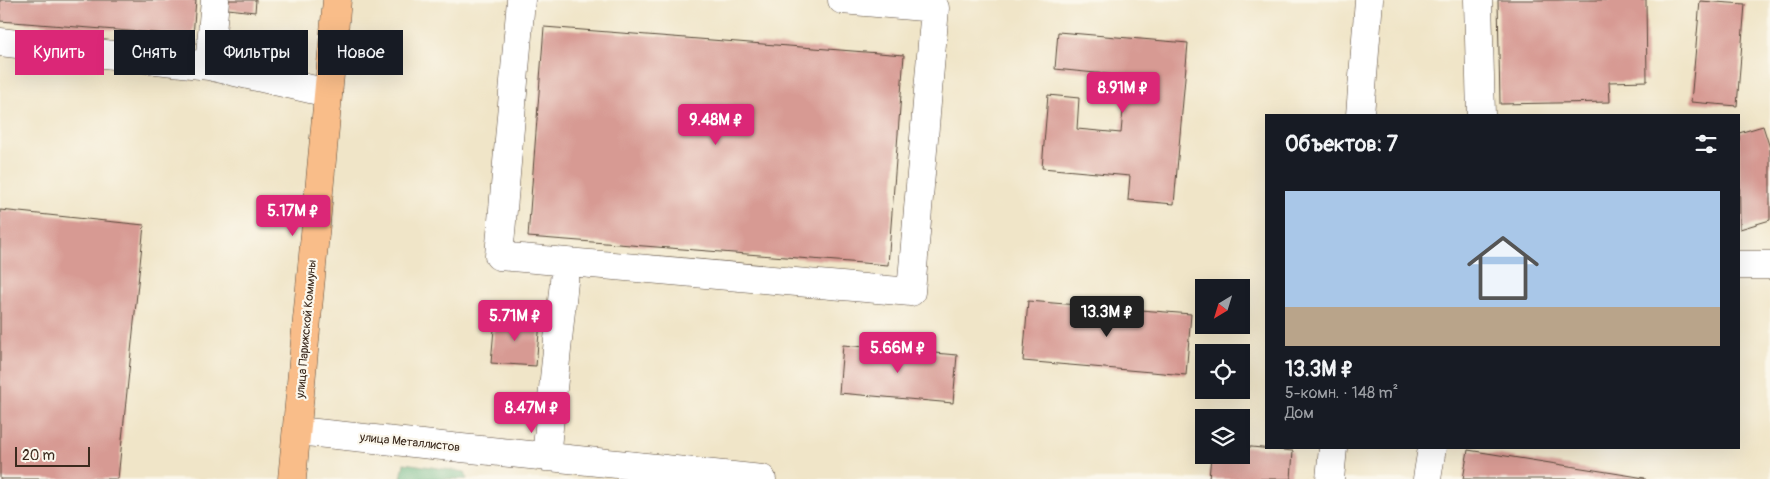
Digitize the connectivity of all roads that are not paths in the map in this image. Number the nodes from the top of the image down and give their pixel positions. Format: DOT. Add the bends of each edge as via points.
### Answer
graph roads {
  1 [pos="215,0"];
  2 [pos="337,0"];
  3 [pos="521,0"];
  4 [pos="842,0"];
  5 [pos="1369,0"];
  6 [pos="1478,0"];
  7 [pos="212,30"];
  8 [pos="0,42"];
  9 [pos="205,66"];
  10 [pos="249,75"];
  11 [pos="328,93"];
  12 [pos="1360,114"];
  13 [pos="1480,114"];
  14 [pos="566,262"];
  15 [pos="1740,265"];
  16 [pos="1770,265"];
  17 [pos="297,431"];
  18 [pos="1333,449"];
  19 [pos="1432,449"];
  20 [pos="546,457"];
  21 [pos="598,471"];
  22 [pos="292,479"];
  23 [pos="762,479"];
  24 [pos="1330,479"];
  25 [pos="1427,479"];
  1 -- 7 [label="street"];
  2 -- 11 [label="main road, улица Парижской Коммуны"];
  3 -- 14 [label="street" via="499,256"];
  4 -- 14 [label="street" via="935,8 911,292"];
  5 -- 12 [label="street"];
  6 -- 13 [label="street"];
  8 -- 9 [label="street"];
  10 -- 11 [label="street"];
  11 -- 17 [label="main road, улица Парижской Коммуны"];
  14 -- 20 [label="street"];
  15 -- 16 [label="street"];
  17 -- 20 [label="street, улица Металлистов"];
  17 -- 22 [label="main road, улица Парижской Коммуны"];
  18 -- 24 [label="street"];
  19 -- 25 [label="street"];
  20 -- 21 [label="street, улица Металлистов"];
  21 -- 23 [label="street, улица Металлистов"];
}
